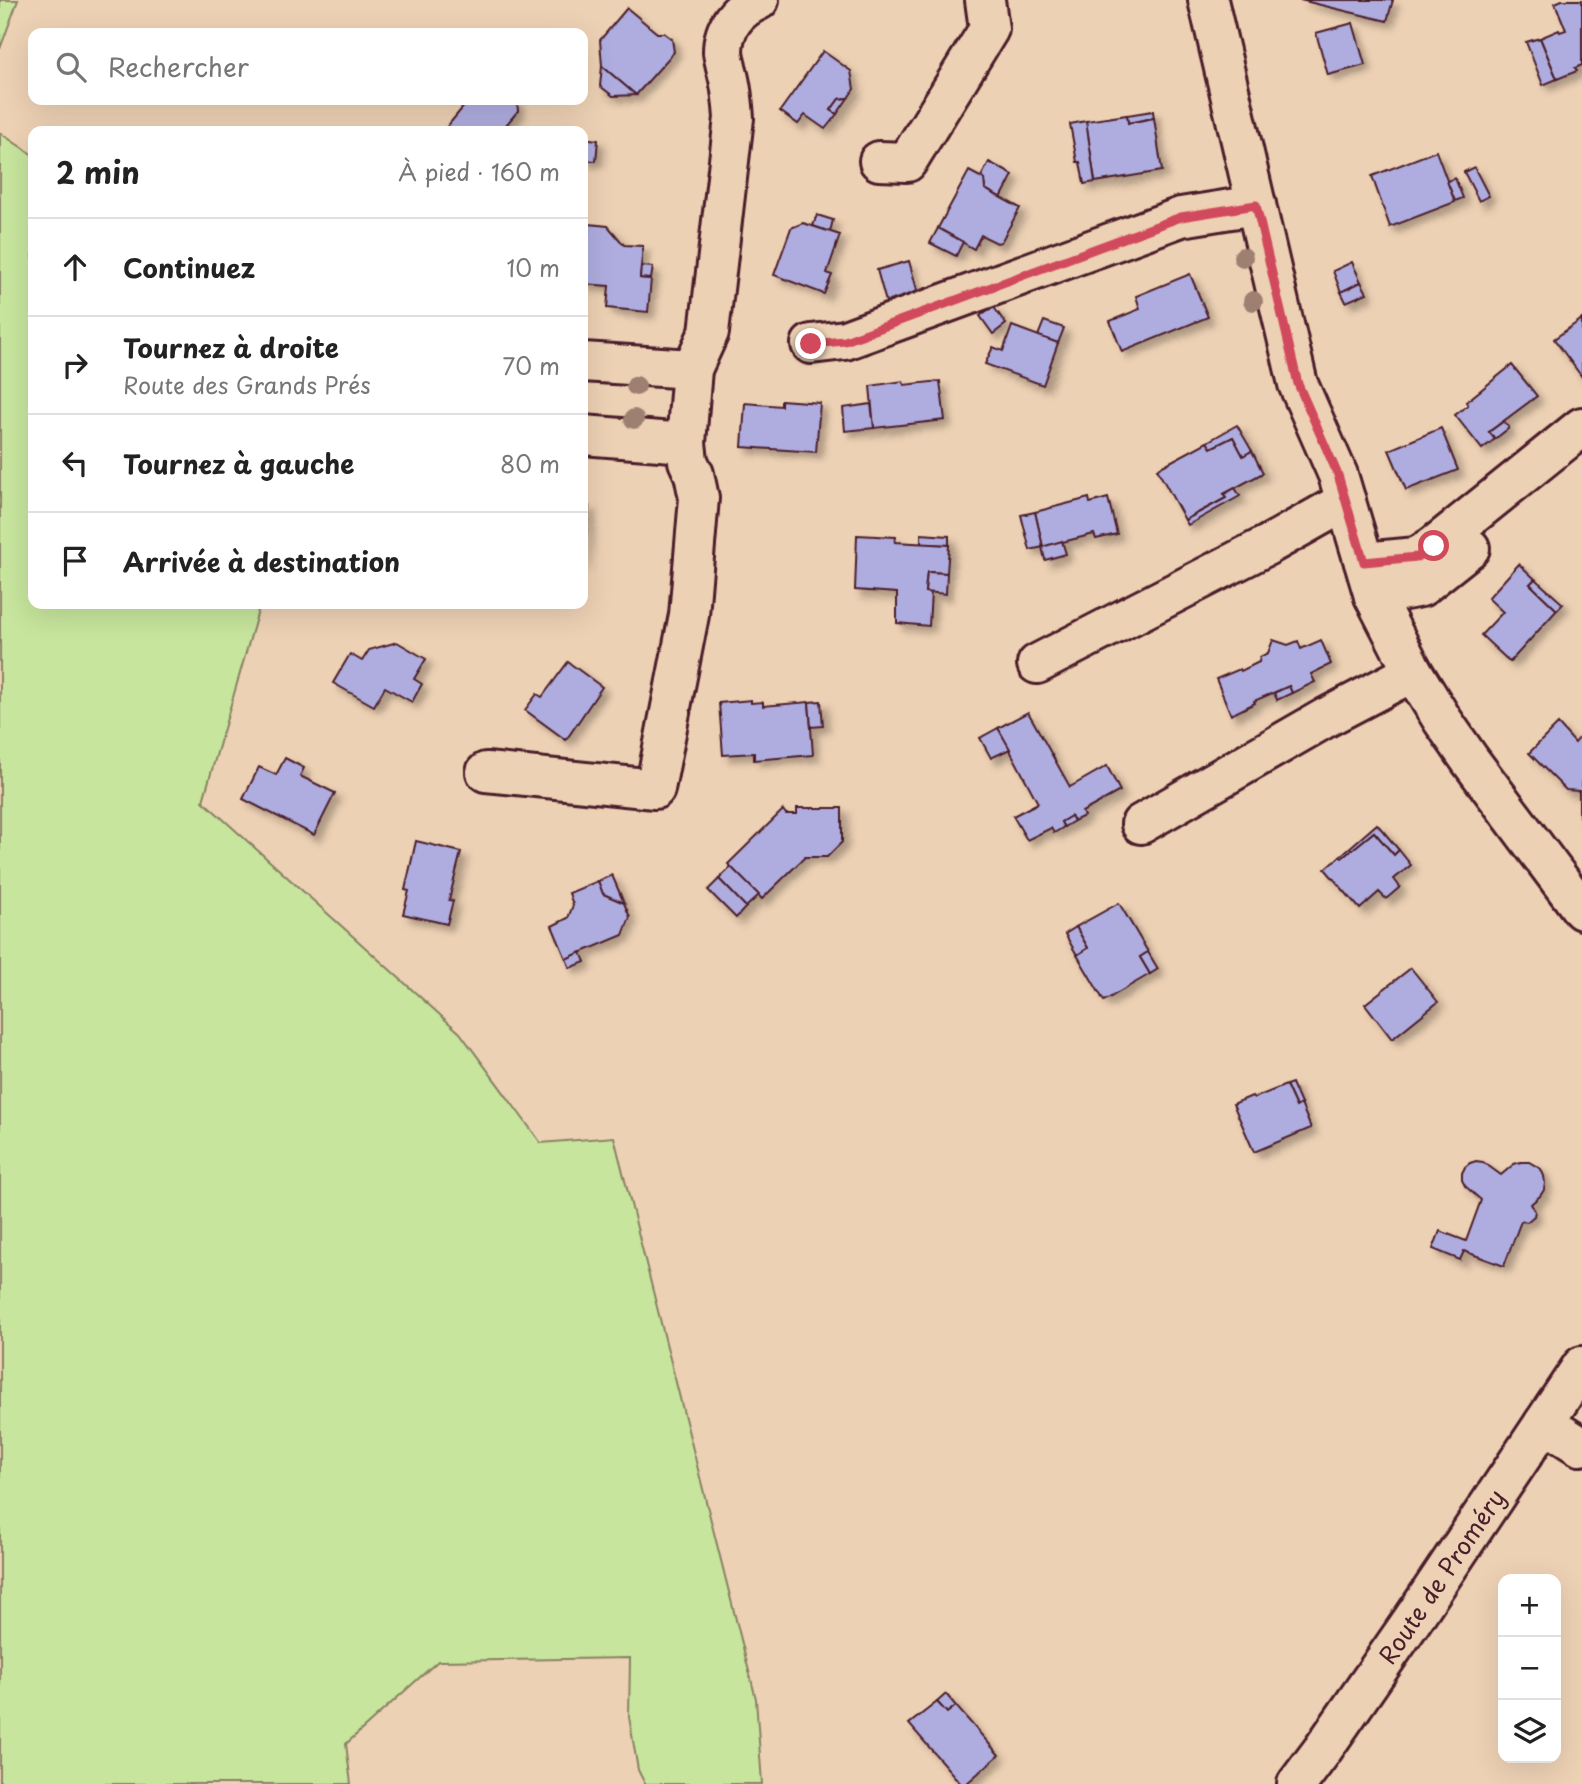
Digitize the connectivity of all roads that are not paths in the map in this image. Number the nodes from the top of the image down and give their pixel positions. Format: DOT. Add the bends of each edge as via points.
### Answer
graph roads {
  1 [pos="759,0"];
  2 [pos="985,0"];
  3 [pos="1208,0"];
  4 [pos="879,161"];
  5 [pos="1256,205"];
  6 [pos="811,344"];
  7 [pos="588,362"];
  8 [pos="692,369"];
  9 [pos="1582,427"];
  10 [pos="588,435"];
  11 [pos="686,443"];
  12 [pos="1582,461"];
  13 [pos="1346,501"];
  14 [pos="1369,579"];
  15 [pos="1037,664"];
  16 [pos="1413,673"];
  17 [pos="486,772"];
  18 [pos="1141,824"];
  19 [pos="1582,910"];
  20 [pos="1582,1366"];
  21 [pos="1544,1423"];
  22 [pos="1580,1446"];
  23 [pos="1297,1784"];
  1 -- 8 [label="street" via="737,13 723,51 734,118 709,332"];
  2 -- 4 [label="street" via="989,29 907,162"];
  3 -- 5 [label="street"];
  5 -- 6 [label="street" via="1181,217 845,341"];
  5 -- 13 [label="street" via="1298,384"];
  7 -- 8 [label="street"];
  8 -- 11 [label="street"];
  9 -- 14 [label="street" via="1434,546"];
  10 -- 11 [label="street"];
  11 -- 17 [label="street" via="699,498 689,615 655,789"];
  12 -- 14 [label="street" via="1421,587"];
  13 -- 14 [label="street"];
  13 -- 15 [label="street"];
  14 -- 16 [label="street"];
  16 -- 18 [label="street"];
  16 -- 19 [label="street" via="1470,760"];
  20 -- 21 [label="street, Route de Proméry"];
  21 -- 22 [label="street"];
  21 -- 23 [label="street, Route de Proméry"];
}
